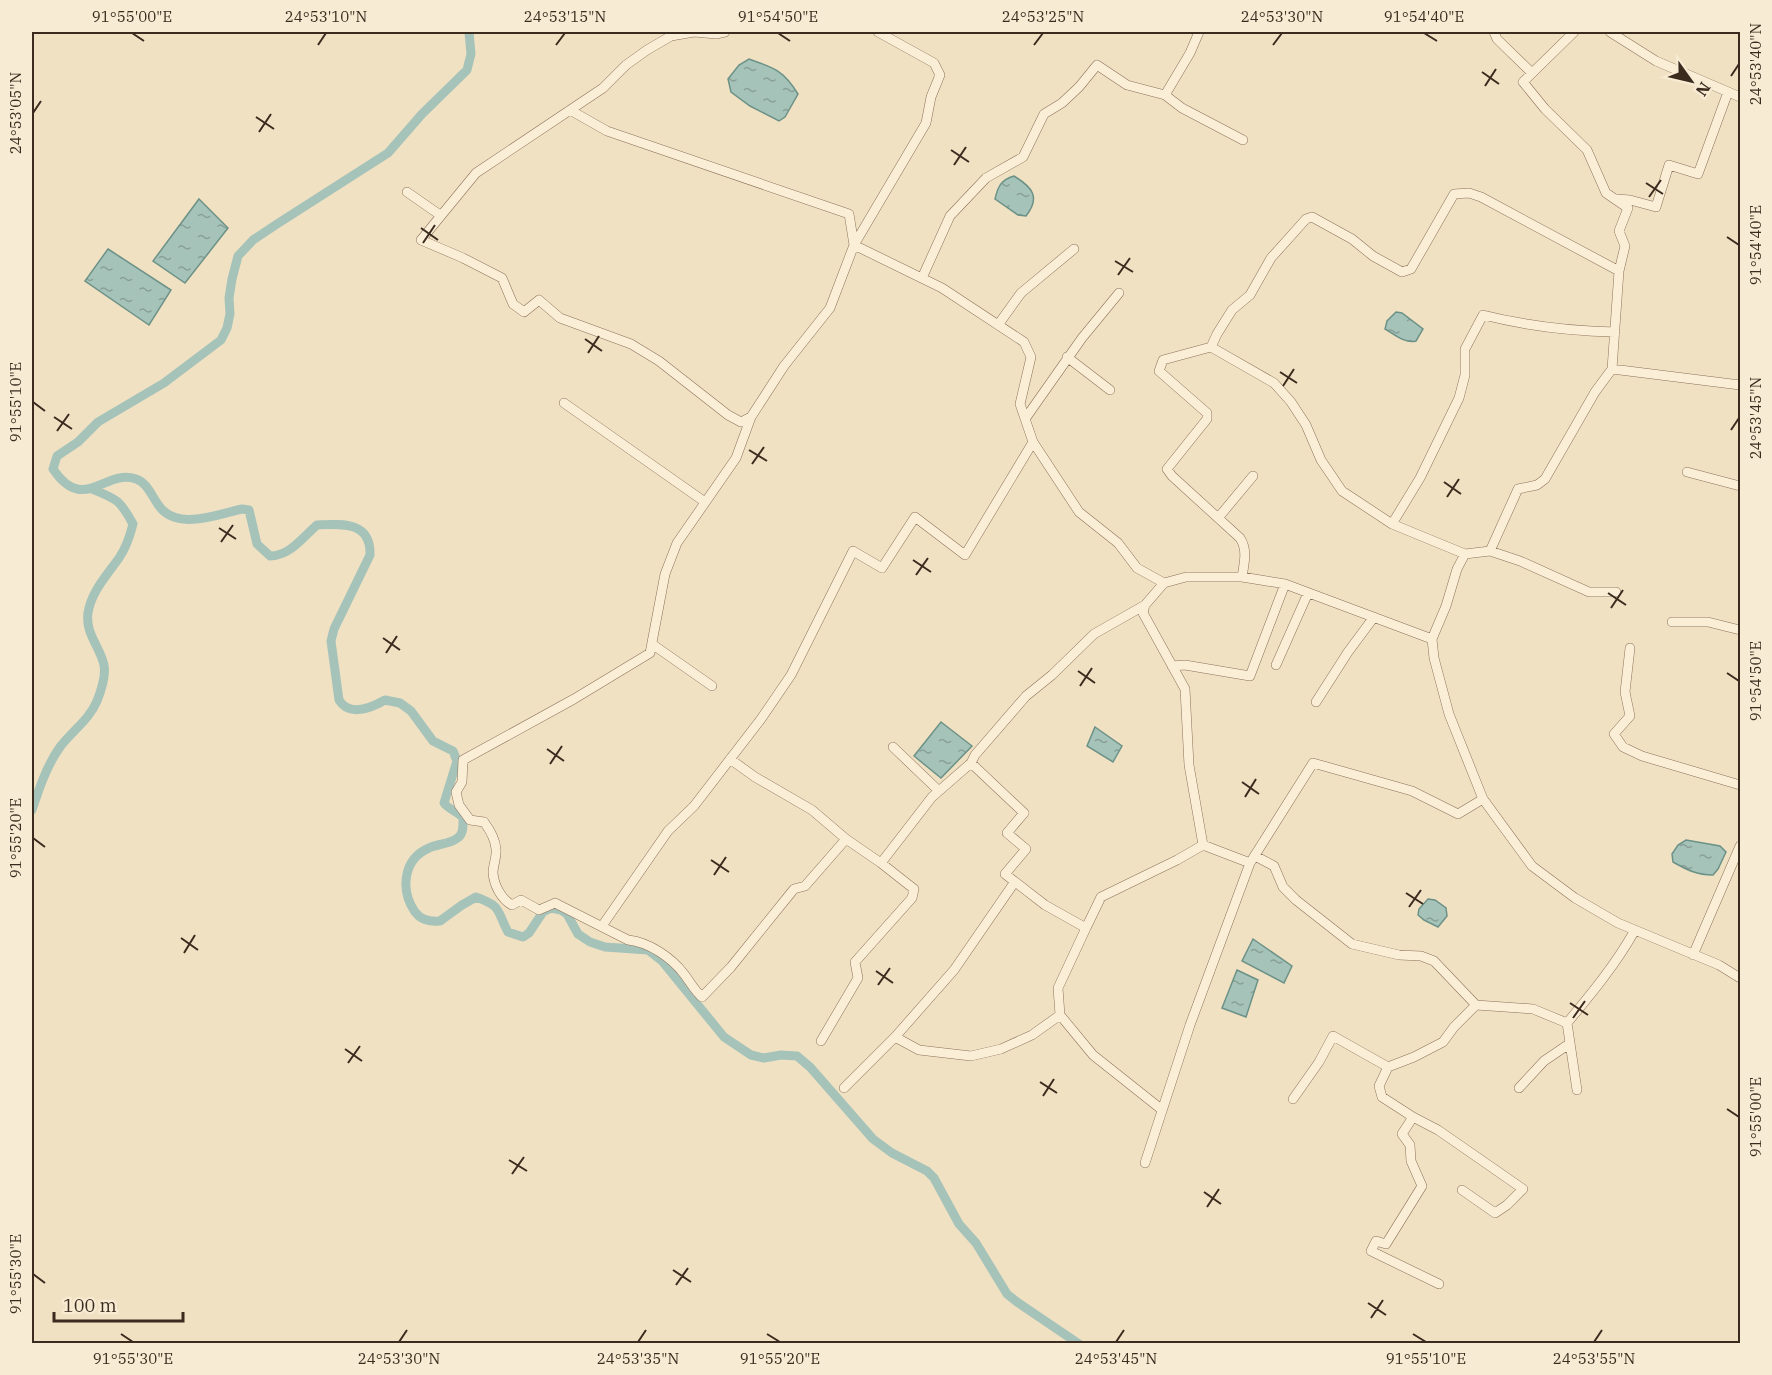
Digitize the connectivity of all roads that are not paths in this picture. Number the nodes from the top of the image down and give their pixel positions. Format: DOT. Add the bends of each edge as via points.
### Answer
graph roads {
  1 [pos="725,32"];
  2 [pos="878,32"];
  3 [pos="1199,32"];
  4 [pos="1494,32"];
  5 [pos="1574,32"];
  6 [pos="1610,32"];
  7 [pos="1532,73"];
  8 [pos="1728,92"];
  9 [pos="1165,95"];
  10 [pos="1740,97"];
  11 [pos="570,110"];
  12 [pos="1243,140"];
  13 [pos="406,192"];
  14 [pos="1615,199"];
  15 [pos="441,215"];
  16 [pos="854,245"];
  17 [pos="1074,249"];
  18 [pos="1619,271"];
  19 [pos="922,278"];
  20 [pos="1119,293"];
  21 [pos="998,324"];
  22 [pos="1615,332"];
  23 [pos="1211,347"];
  24 [pos="1068,357"];
  25 [pos="1612,369"];
  26 [pos="1740,385"];
  27 [pos="1110,390"];
  28 [pos="564,404"];
  29 [pos="751,417"];
  30 [pos="1025,419"];
  31 [pos="1033,442"];
  32 [pos="1687,472"];
  33 [pos="1253,476"];
  34 [pos="1740,486"];
  35 [pos="705,502"];
  36 [pos="1218,518"];
  37 [pos="1392,524"];
  38 [pos="1490,551"];
  39 [pos="1465,554"];
  40 [pos="1242,577"];
  41 [pos="1164,583"];
  42 [pos="1285,584"];
  43 [pos="1616,592"];
  44 [pos="1308,593"];
  45 [pos="1145,605"];
  46 [pos="1374,617"];
  47 [pos="1672,622"];
  48 [pos="1740,630"];
  49 [pos="1432,639"];
  50 [pos="652,645"];
  51 [pos="1630,648"];
  52 [pos="1276,665"];
  53 [pos="1172,666"];
  54 [pos="712,686"];
  55 [pos="1316,702"];
  56 [pos="893,747"];
  57 [pos="730,759"];
  58 [pos="971,763"];
  59 [pos="1740,785"];
  60 [pos="939,791"];
  61 [pos="1483,799"];
  62 [pos="846,839"];
  63 [pos="1203,845"];
  64 [pos="1740,846"];
  65 [pos="1252,860"];
  66 [pos="881,863"];
  67 [pos="1014,883"];
  68 [pos="602,926"];
  69 [pos="1086,928"];
  70 [pos="1635,930"];
  71 [pos="1693,955"];
  72 [pos="1740,978"];
  73 [pos="1476,1005"];
  74 [pos="1060,1016"];
  75 [pos="1567,1023"];
  76 [pos="895,1037"];
  77 [pos="821,1041"];
  78 [pos="1569,1044"];
  79 [pos="1388,1067"];
  80 [pos="844,1088"];
  81 [pos="1520,1088"];
  82 [pos="1577,1090"];
  83 [pos="1293,1099"];
  84 [pos="1161,1109"];
  85 [pos="1413,1117"];
  86 [pos="1145,1163"];
  87 [pos="1462,1190"];
  88 [pos="1439,1284"];
  1 -- 11 [label="street" via="671,36 626,65 603,88"];
  2 -- 16 [label="street" via="934,63 940,75 926,123"];
  3 -- 9 [label="street"];
  4 -- 7 [label="street"];
  5 -- 7 [label="street"];
  6 -- 8 [label="street" via="1656,61"];
  7 -- 14 [label="street" via="1523,82 1587,150 1606,193"];
  8 -- 10 [label="street"];
  8 -- 14 [label="street" via="1698,174 1670,165 1656,207"];
  9 -- 12 [label="street"];
  9 -- 19 [label="street" via="1127,85 1097,65 1062,103 1044,114 1023,158 986,178 950,216"];
  11 -- 15 [label="street" via="476,173"];
  11 -- 16 [label="street" via="607,131 849,214"];
  13 -- 15 [label="street"];
  14 -- 18 [label="street" via="1628,208 1619,231 1625,246"];
  15 -- 29 [label="street" via="421,240 502,278 513,304 524,312 539,300 560,318 650,355 728,415 741,422"];
  16 -- 19 [label="street"];
  16 -- 29 [label="street" via="830,308 783,366"];
  17 -- 21 [label="street" via="1021,293"];
  18 -- 22 [label="street"];
  18 -- 23 [label="street" via="1469,193 1454,194 1412,269 1402,272 1312,217 1271,258 1250,295 1232,310"];
  19 -- 21 [label="street"];
  20 -- 24 [label="street"];
  21 -- 30 [label="street" via="1024,342 1030,357 1020,404"];
  22 -- 25 [label="street"];
  22 -- 37 [label="street" via="1522,325 1483,315 1465,349 1465,375 1459,398 1420,478"];
  23 -- 36 [label="street" via="1163,360 1160,371 1207,413 1207,419 1167,469"];
  23 -- 37 [label="street" via="1274,383 1306,425 1321,460 1342,491"];
  24 -- 27 [label="street"];
  24 -- 30 [label="street"];
  25 -- 26 [label="street"];
  25 -- 38 [label="street" via="1545,479 1518,489"];
  28 -- 35 [label="street"];
  29 -- 35 [label="street" via="736,458"];
  30 -- 31 [label="street"];
  31 -- 41 [label="street" via="1079,512 1118,543 1137,568"];
  31 -- 57 [label="street" via="965,555 915,518 882,568 853,551 791,675"];
  32 -- 34 [label="street"];
  33 -- 36 [label="street"];
  35 -- 50 [label="street" via="677,543 665,574"];
  36 -- 40 [label="street" via="1244,545"];
  37 -- 39 [label="street"];
  38 -- 39 [label="street"];
  38 -- 43 [label="street" via="1589,592"];
  39 -- 49 [label="street"];
  40 -- 41 [label="street" via="1186,577"];
  40 -- 42 [label="street"];
  41 -- 45 [label="street"];
  42 -- 44 [label="street"];
  42 -- 53 [label="street" via="1250,676"];
  44 -- 46 [label="street"];
  44 -- 52 [label="street"];
  45 -- 53 [label="street" via="1146,620"];
  45 -- 58 [label="street" via="1094,634 1026,696"];
  46 -- 49 [label="street"];
  46 -- 55 [label="street"];
  47 -- 48 [label="street" via="1708,622"];
  49 -- 61 [label="street" via="1449,714"];
  50 -- 54 [label="street"];
  50 -- 68 [label="street" via="650,653 463,760 462,782 456,792 459,805 470,820 484,822 491,832 497,852 493,873 497,890 506,902 512,905 521,900 539,910 555,903"];
  51 -- 59 [label="street" via="1625,692 1630,716 1614,734 1623,747 1663,764"];
  53 -- 63 [label="street" via="1185,689 1189,765"];
  56 -- 60 [label="street"];
  57 -- 62 [label="street" via="812,810"];
  57 -- 68 [label="street" via="694,806 668,831"];
  58 -- 60 [label="street"];
  58 -- 67 [label="street" via="1024,813 1007,833 1026,849 1005,874"];
  60 -- 66 [label="street"];
  61 -- 65 [label="street" via="1458,814 1412,791 1313,763"];
  61 -- 70 [label="street" via="1532,866 1575,898"];
  62 -- 66 [label="street"];
  62 -- 68 [label="street" via="805,886 794,889 702,997 659,952"];
  63 -- 65 [label="street"];
  63 -- 69 [label="street" via="1101,897"];
  64 -- 71 [label="street"];
  65 -- 73 [label="street" via="1274,866 1283,886 1296,900 1352,944 1434,961"];
  65 -- 84 [label="street"];
  66 -- 77 [label="street" via="914,889 912,898 855,962 858,978"];
  67 -- 69 [label="street"];
  67 -- 76 [label="street" via="954,970"];
  69 -- 74 [label="street" via="1058,988"];
  70 -- 71 [label="street"];
  70 -- 75 [label="street"];
  71 -- 72 [label="street"];
  73 -- 75 [label="street" via="1533,1009"];
  73 -- 79 [label="street" via="1443,1042"];
  74 -- 76 [label="street" via="1002,1049 970,1056 919,1050"];
  74 -- 84 [label="street" via="1093,1055"];
  75 -- 78 [label="street"];
  76 -- 80 [label="street"];
  78 -- 81 [label="street" via="1544,1061"];
  78 -- 82 [label="street"];
  79 -- 83 [label="street" via="1333,1036"];
  79 -- 85 [label="street" via="1379,1086 1382,1097"];
  84 -- 86 [label="street"];
  85 -- 87 [label="street" via="1523,1189 1495,1213"];
  85 -- 88 [label="street" via="1402,1134 1410,1145 1411,1161 1422,1186 1386,1244 1376,1241 1371,1251"];
}
